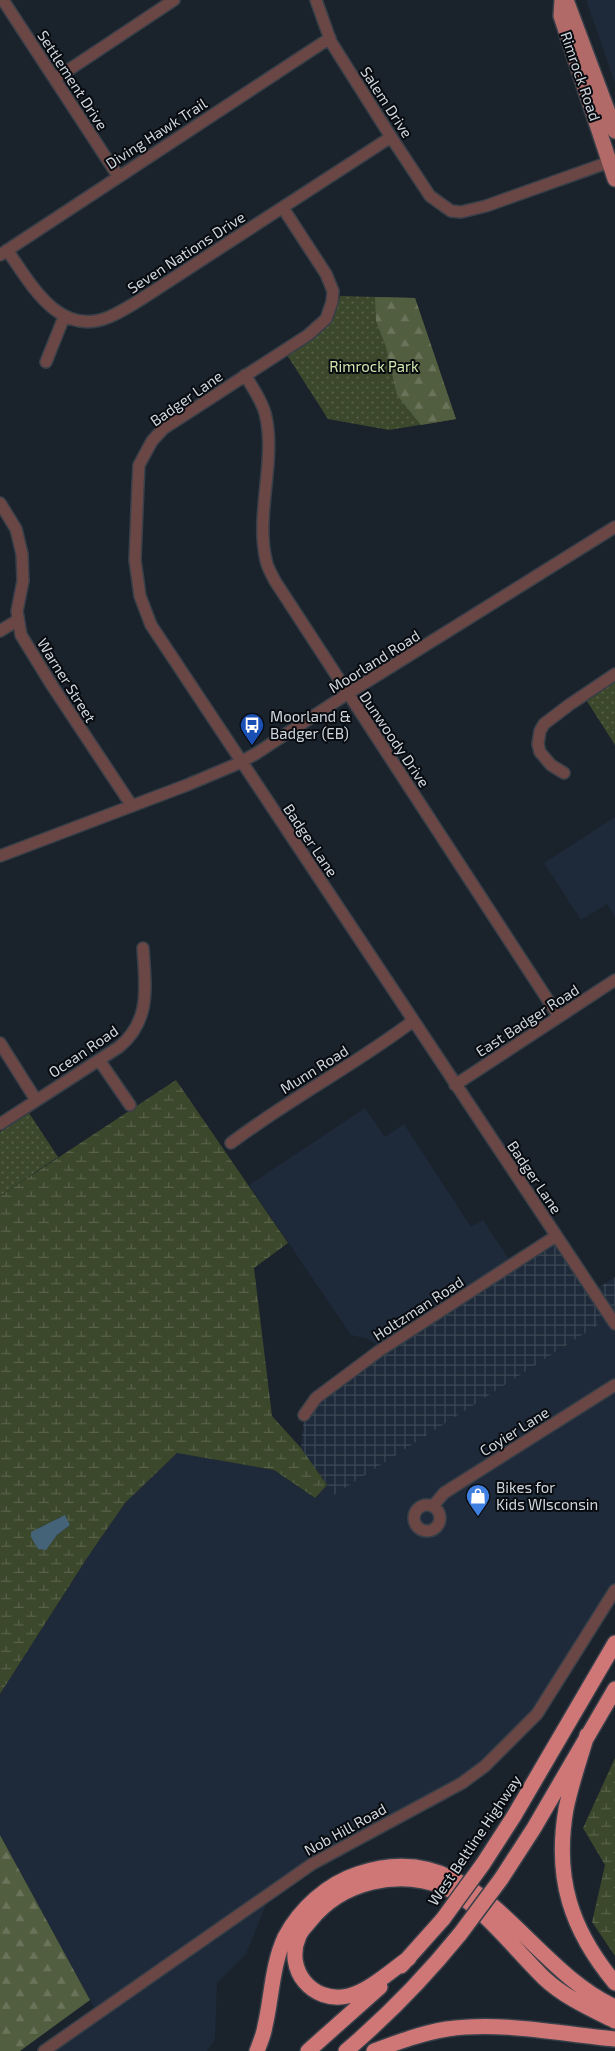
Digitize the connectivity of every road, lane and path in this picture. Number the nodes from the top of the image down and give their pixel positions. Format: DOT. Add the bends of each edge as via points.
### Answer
graph roads {
  1 [pos="3,0"];
  2 [pos="174,0"];
  3 [pos="316,0"];
  4 [pos="562,0"];
  5 [pos="566,0"];
  6 [pos="330,38"];
  7 [pos="55,79"];
  8 [pos="615,131"];
  9 [pos="391,137"];
  10 [pos="612,161"];
  11 [pos="118,176"];
  12 [pos="615,179"];
  13 [pos="283,208"];
  14 [pos="3,252"];
  15 [pos="64,317"];
  16 [pos="46,362"];
  17 [pos="245,375"];
  18 [pos="0,503"];
  19 [pos="615,527"];
  20 [pos="18,620"];
  21 [pos="0,631"];
  22 [pos="615,674"];
  23 [pos="347,694"];
  24 [pos="240,762"];
  25 [pos="564,773"];
  26 [pos="132,806"];
  27 [pos="2,851"];
  28 [pos="143,948"];
  29 [pos="615,980"];
  30 [pos="559,1017"];
  31 [pos="413,1021"];
  32 [pos="0,1043"];
  33 [pos="100,1060"];
  34 [pos="455,1085"];
  35 [pos="36,1100"];
  36 [pos="130,1105"];
  37 [pos="0,1124"];
  38 [pos="232,1143"];
  39 [pos="556,1236"];
  40 [pos="615,1324"];
  41 [pos="615,1385"];
  42 [pos="304,1415"];
  43 [pos="433,1506"];
  44 [pos="615,1590"];
  45 [pos="615,1644"];
  46 [pos="615,1688"];
  47 [pos="587,1735"];
  48 [pos="409,1958"];
  49 [pos="615,1983"];
  50 [pos="615,2007"];
  51 [pos="615,2021"];
  52 [pos="615,2039"];
  53 [pos="44,2051"];
  54 [pos="258,2051"];
  55 [pos="308,2051"];
  56 [pos="346,2051"];
  57 [pos="374,2051"];
  1 -- 7 [label="street, Settlement Drive"];
  2 -- 7 [label="street"];
  3 -- 6 [label="street, Salem Drive"];
  4 -- 10 [label="main road, Rimrock Road" via="560,16"];
  5 -- 8 [label="main road, Rimrock Road"];
  6 -- 9 [label="street, Salem Drive"];
  6 -- 11 [label="street, Diving Hawk Trail"];
  7 -- 11 [label="street, Settlement Drive"];
  9 -- 10 [label="street, Salem Drive" via="430,196 449,210 461,212"];
  9 -- 13 [label="street, Seven Nations Drive"];
  10 -- 12 [label="main road, Rimrock Road"];
  11 -- 14 [label="street, Diving Hawk Trail"];
  13 -- 15 [label="street, Seven Nations Drive" via="108,317 91,322"];
  13 -- 17 [label="street, Badger Lane" via="326,274 332,302 326,318 308,335"];
  14 -- 15 [label="street, Seven Nations Drive" via="35,290"];
  15 -- 16 [label="street"];
  17 -- 23 [label="street, Dunwoody Drive" via="265,413 268,439 266,561 275,581"];
  17 -- 24 [label="street, Badger Lane" via="163,429 146,451 139,464 135,560 140,596 151,625"];
  18 -- 20 [label="street, Warner Street" via="16,529 22,554 23,581"];
  19 -- 23 [label="street, Moorland Road"];
  20 -- 21 [label="street"];
  20 -- 26 [label="street, Warner Street" via="32,654"];
  22 -- 25 [label="street" via="563,709 540,731 540,752"];
  23 -- 24 [label="street, Moorland Road"];
  23 -- 30 [label="street, Dunwoody Drive"];
  24 -- 26 [label="street, Moorland Road"];
  24 -- 31 [label="street, Badger Lane"];
  26 -- 27 [label="street, Moorland Road"];
  28 -- 33 [label="street, Ocean Road" via="145,987 139,1023 128,1040"];
  29 -- 30 [label="street, East Badger Road"];
  30 -- 34 [label="street, East Badger Road"];
  31 -- 34 [label="street, Badger Lane"];
  31 -- 38 [label="street, Munn Road"];
  32 -- 35 [label="street"];
  33 -- 35 [label="street, Ocean Road"];
  33 -- 36 [label="street"];
  34 -- 39 [label="street, Badger Lane"];
  35 -- 37 [label="street, Ocean Road"];
  39 -- 40 [label="street, Badger Lane"];
  39 -- 42 [label="street, Holtzman Road" via="356,1368 316,1398"];
  41 -- 43 [label="street, Coyier Lane" via="444,1493"];
  44 -- 53 [label="street, Nob Hill Road" via="537,1714 485,1766 462,1783 312,1864"];
  45 -- 48 [label="highway, West Beltline Highway, bridge" via="514,1816 443,1919"];
  46 -- 47 [label="highway"];
  47 -- 49 [label="highway" via="566,1807 562,1840 564,1873 569,1903 578,1928 595,1958"];
  47 -- 56 [label="highway, bridge" via="534,1828 460,1934 409,1992"];
  48 -- 51 [label="highway" via="364,1989 348,1996 332,1997 306,1986 298,1973 294,1954 299,1935 334,1898 359,1886 388,1878 413,1880 445,1888 466,1902 545,1979 571,1998"];
  48 -- 55 [label="highway, West Beltline Highway"];
  50 -- 54 [label="highway" via="581,1987 495,1907 455,1878 429,1869 375,1868 345,1878 321,1894 301,1914 286,1937 276,1964"];
  52 -- 57 [label="highway" via="469,2027 425,2034"];
}
